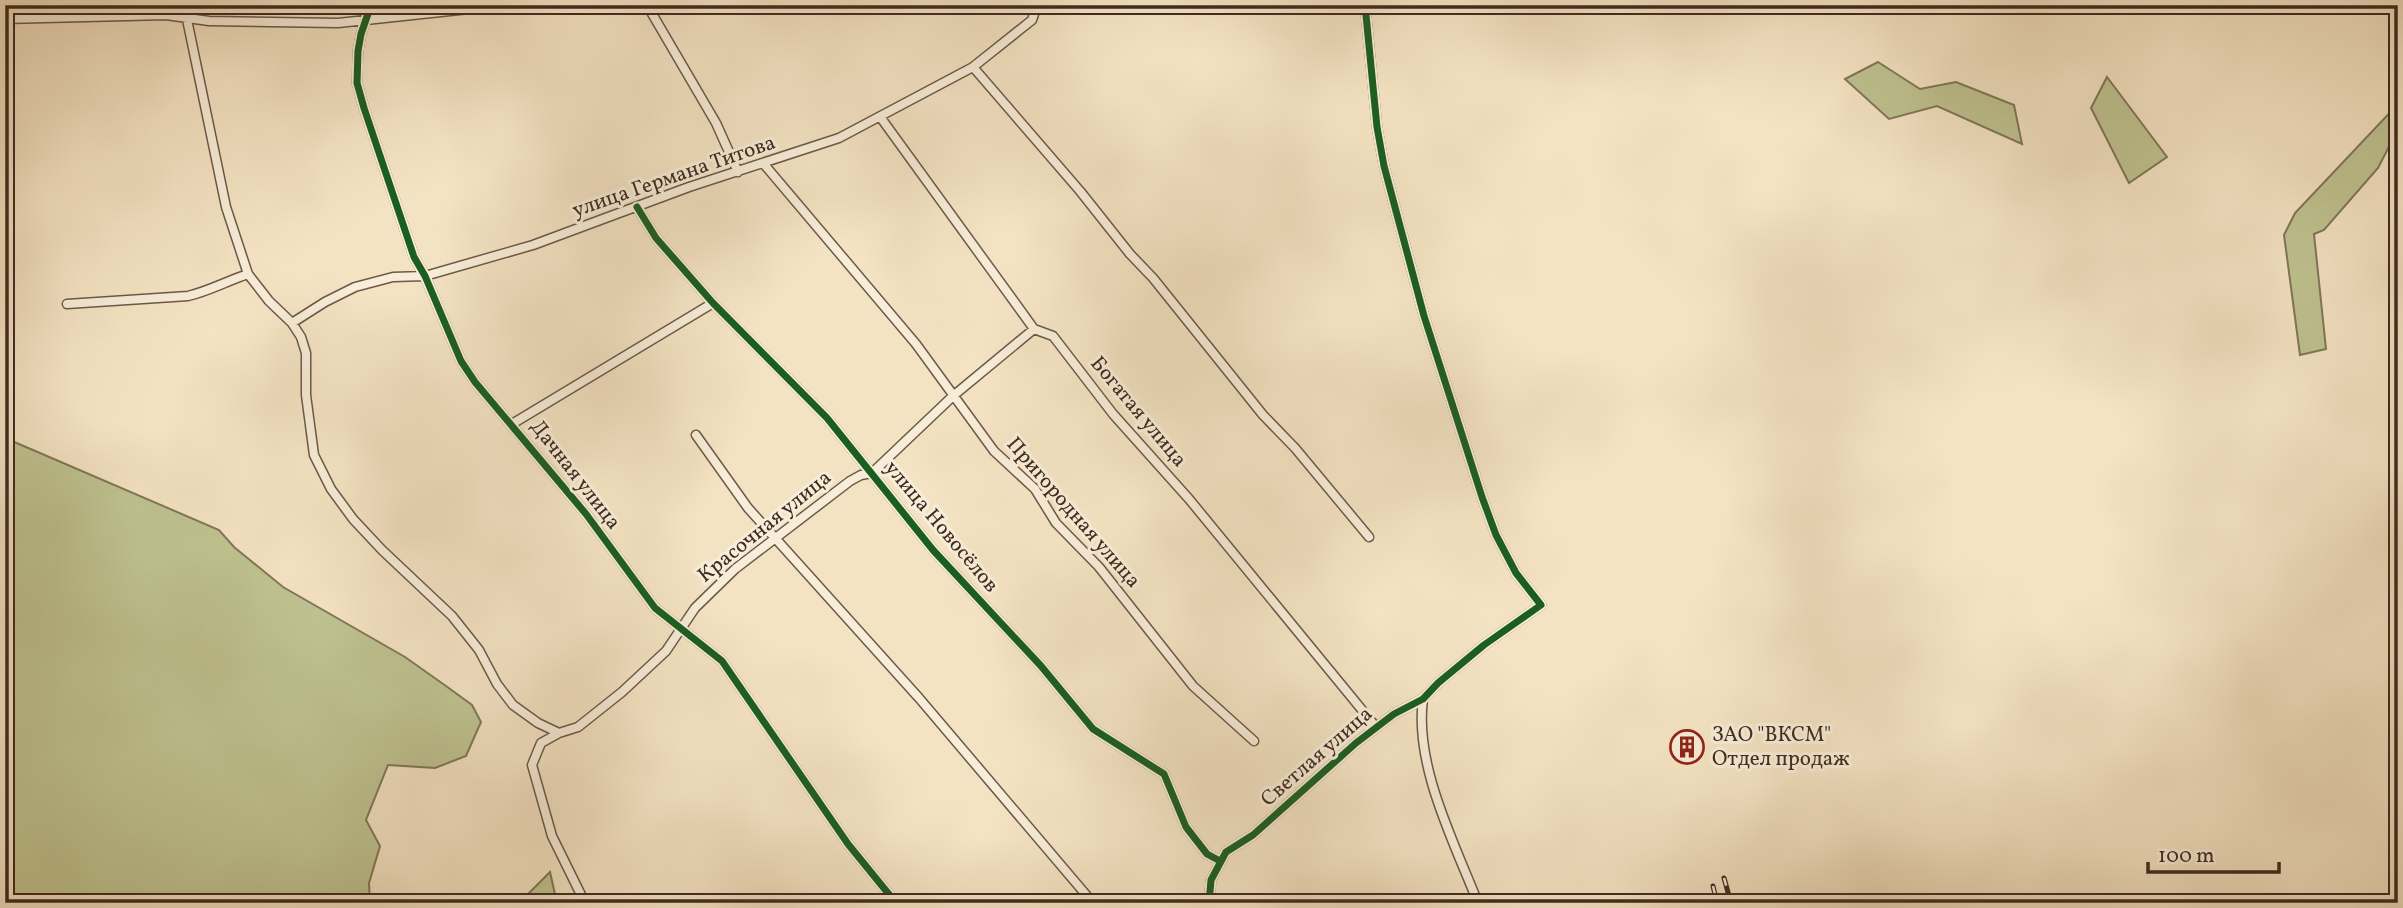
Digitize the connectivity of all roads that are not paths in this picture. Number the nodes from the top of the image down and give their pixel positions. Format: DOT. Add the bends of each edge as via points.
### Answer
graph roads {
  1 [pos="184,5"];
  2 [pos="371,5"];
  3 [pos="506,5"];
  4 [pos="648,5"];
  5 [pos="1037,5"];
  6 [pos="1365,5"];
  7 [pos="188,18"];
  8 [pos="5,19"];
  9 [pos="367,20"];
  10 [pos="973,67"];
  11 [pos="881,118"];
  12 [pos="763,163"];
  13 [pos="738,172"];
  14 [pos="637,207"];
  15 [pos="247,274"];
  16 [pos="425,276"];
  17 [pos="713,303"];
  18 [pos="67,304"];
  19 [pos="292,323"];
  20 [pos="1034,329"];
  21 [pos="953,396"];
  22 [pos="512,424"];
  23 [pos="696,435"];
  24 [pos="872,473"];
  25 [pos="1369,537"];
  26 [pos="777,539"];
  27 [pos="680,629"];
  28 [pos="1423,699"];
  29 [pos="1376,727"];
  30 [pos="559,733"];
  31 [pos="1254,741"];
  32 [pos="1220,861"];
  33 [pos="585,903"];
  34 [pos="896,903"];
  35 [pos="1093,903"];
  36 [pos="1209,903"];
  37 [pos="1478,903"];
  1 -- 7 [label="street"];
  2 -- 9 [label="street, Дачная улица"];
  3 -- 9 [label="street"];
  4 -- 13 [label="street" via="716,123"];
  5 -- 10 [label="street, улица Германа Титова" via="1032,20"];
  6 -- 28 [label="street, Светлая улица" via="1384,166 1424,316 1496,535 1516,573 1541,605 1484,645"];
  7 -- 8 [label="street"];
  7 -- 9 [label="street"];
  7 -- 15 [label="street" via="220,183"];
  9 -- 16 [label="street, Дачная улица" via="359,42 357,83 407,238"];
  10 -- 11 [label="street, улица Германа Титова"];
  10 -- 25 [label="street"];
  11 -- 12 [label="street, улица Германа Титова" via="839,138"];
  11 -- 20 [label="street, Богатая улица"];
  12 -- 13 [label="street, улица Германа Титова"];
  12 -- 21 [label="street, Пригородная улица" via="916,344"];
  13 -- 14 [label="street, улица Германа Титова"];
  14 -- 16 [label="street, улица Германа Титова" via="533,245"];
  14 -- 17 [label="street, улица Новосёлов" via="656,238"];
  15 -- 18 [label="street" via="188,296"];
  15 -- 19 [label="street"];
  16 -- 19 [label="street, улица Германа Титова" via="393,277 355,287"];
  16 -- 22 [label="street, Дачная улица" via="461,361"];
  17 -- 22 [label="street"];
  17 -- 24 [label="street, улица Новосёлов" via="827,418"];
  19 -- 30 [label="street" via="306,353 314,455 331,489 382,551 452,616 513,705"];
  20 -- 21 [label="street, Красочная улица"];
  20 -- 29 [label="street, Богатая улица" via="1053,336"];
  21 -- 24 [label="street, Красочная улица"];
  21 -- 31 [label="street, Пригородная улица" via="994,451 1035,489 1056,523 1099,567 1193,685"];
  22 -- 27 [label="street, Дачная улица" via="656,608"];
  23 -- 26 [label="street" via="748,508"];
  24 -- 26 [label="street, Красочная улица" via="850,481"];
  24 -- 32 [label="street, улица Новосёлов" via="933,550 1093,729 1164,774 1186,827 1207,854"];
  26 -- 27 [label="street, Красочная улица" via="735,569"];
  26 -- 35 [label="street"];
  27 -- 30 [label="street, Красочная улица" via="666,651 622,692 578,727"];
  27 -- 34 [label="street, Дачная улица" via="722,661 848,844"];
  28 -- 29 [label="street, Светлая улица"];
  28 -- 37 [label="street" via="1427,761"];
  29 -- 32 [label="street, Светлая улица"];
  30 -- 33 [label="street, Красочная улица" via="541,743 532,765 552,836"];
  32 -- 36 [label="street" via="1210,880"];
}
